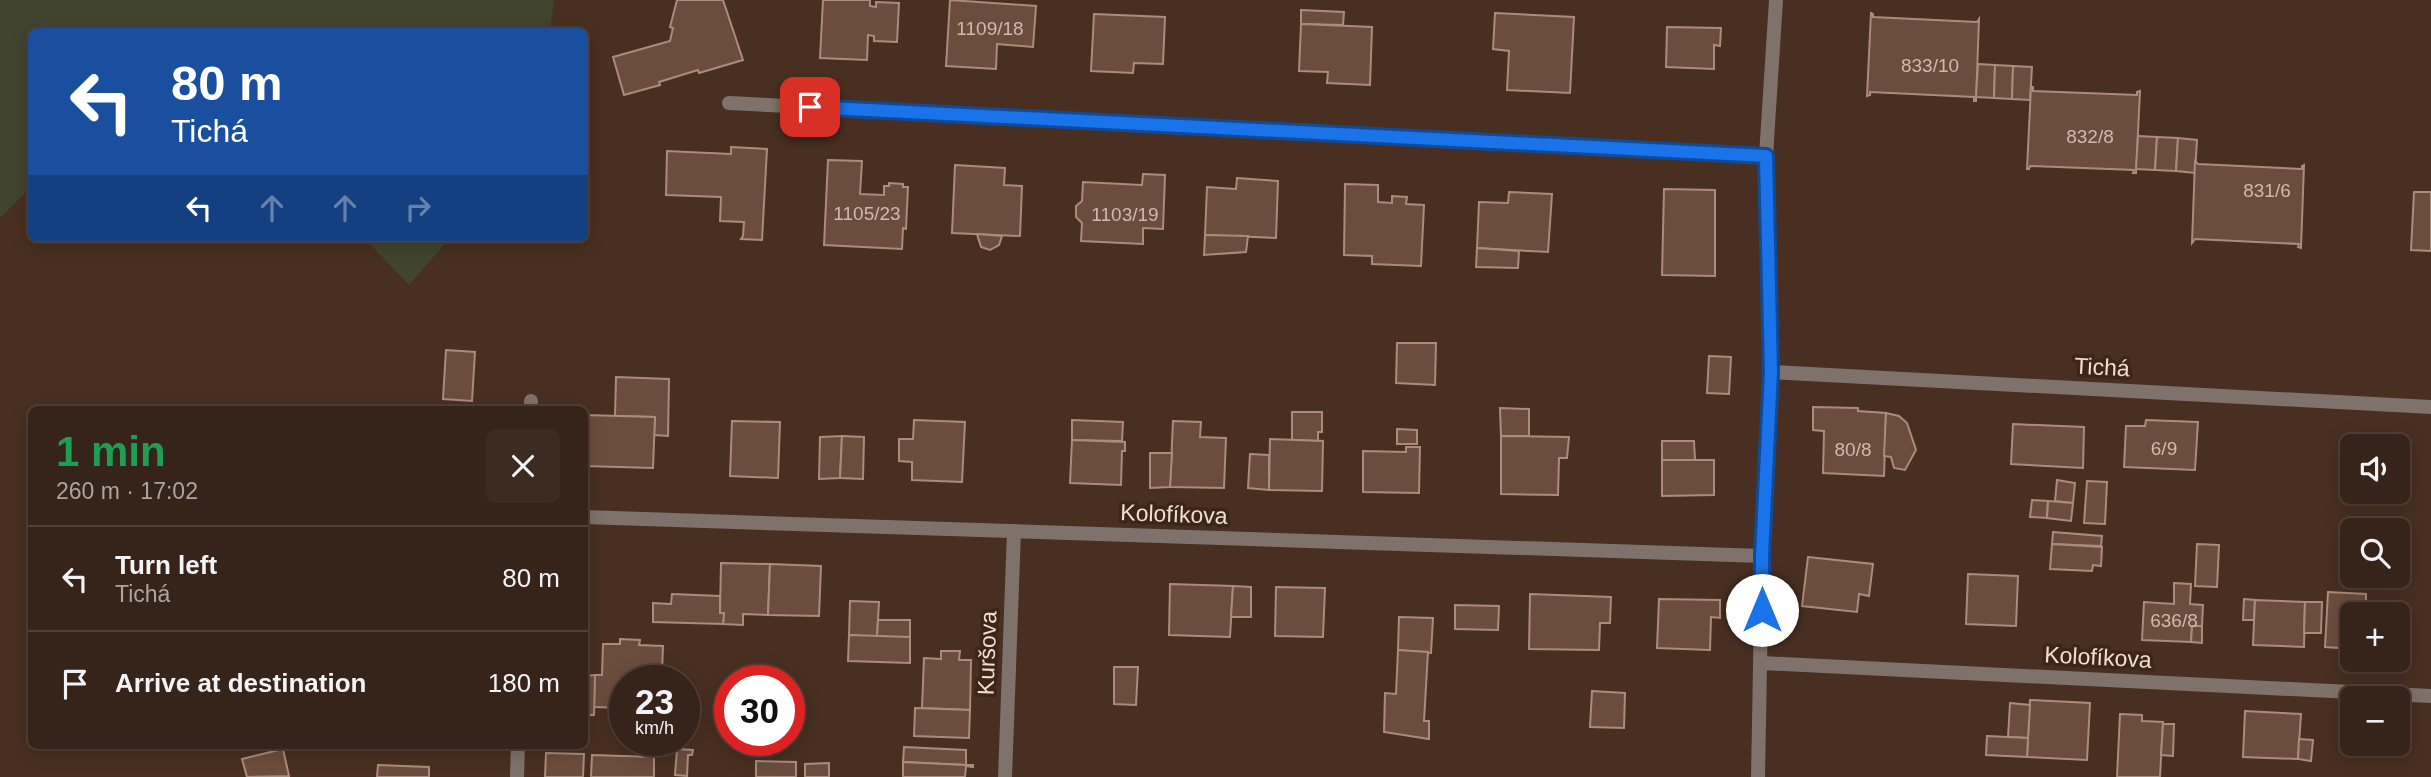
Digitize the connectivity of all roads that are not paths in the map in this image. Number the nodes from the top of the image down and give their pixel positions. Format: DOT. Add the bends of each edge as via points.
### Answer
graph roads {
  1 [pos="1776,0"];
  2 [pos="729,103"];
  3 [pos="1766,156"];
  4 [pos="1771,372"];
  5 [pos="2431,407"];
  6 [pos="588,517"];
  7 [pos="1014,531"];
  8 [pos="1762,556"];
  9 [pos="1762,663"];
  10 [pos="2431,696"];
  11 [pos="518,749"];
  12 [pos="517,777"];
  13 [pos="1005,777"];
  14 [pos="1758,777"];
  1 -- 3 [label="street"];
  2 -- 3 [label="street"];
  3 -- 4 [label="street"];
  4 -- 5 [label="street, Tichá"];
  4 -- 8 [label="street"];
  6 -- 7 [label="street, Kolofíkova"];
  7 -- 8 [label="street, Kolofíkova"];
  7 -- 13 [label="street, Kuršova"];
  8 -- 9 [label="street"];
  9 -- 10 [label="street, Kolofíkova"];
  9 -- 14 [label="street"];
  11 -- 12 [label="street"];
}
